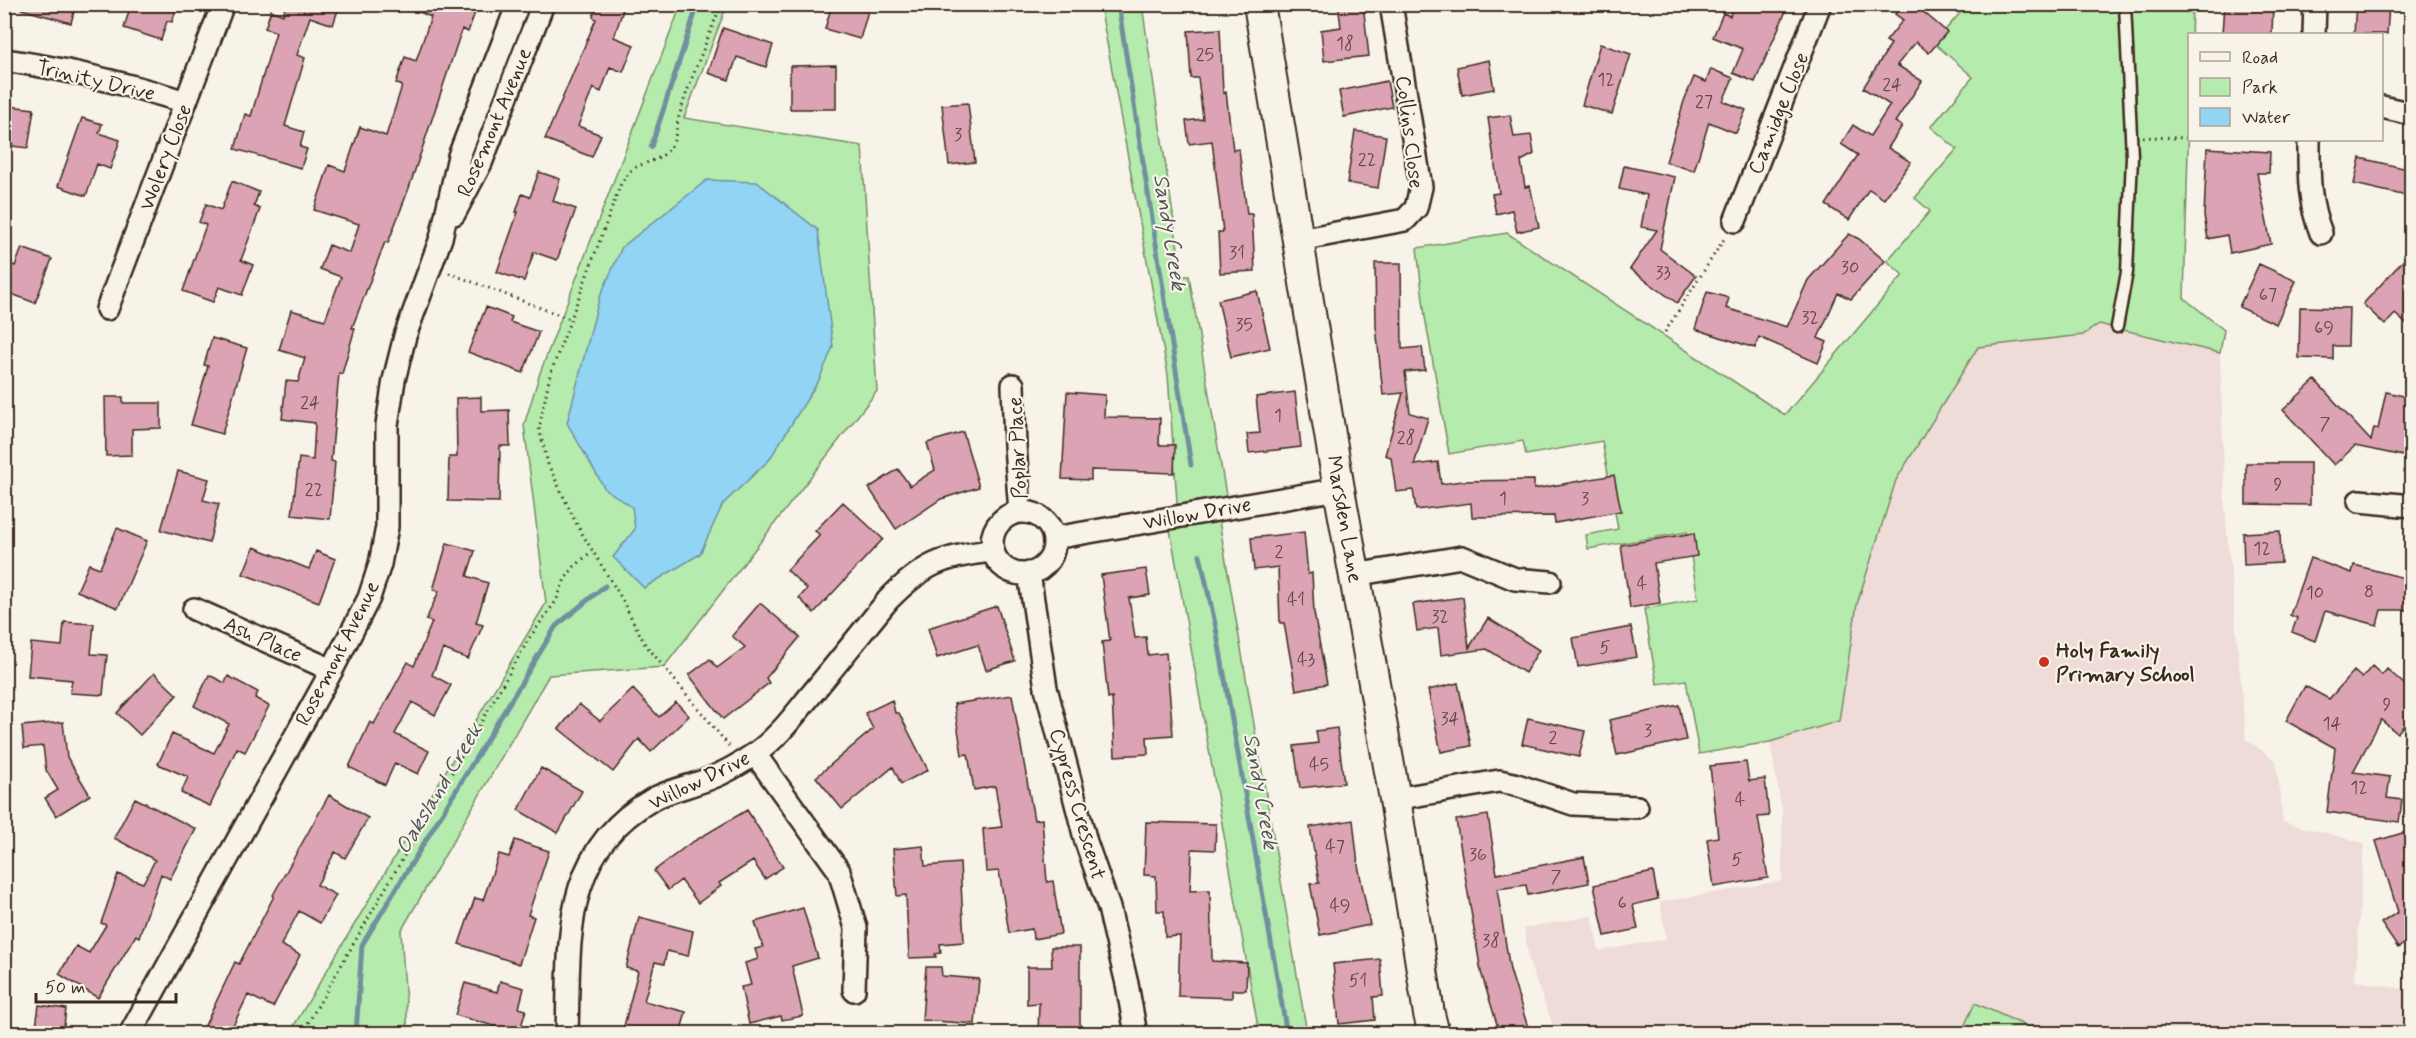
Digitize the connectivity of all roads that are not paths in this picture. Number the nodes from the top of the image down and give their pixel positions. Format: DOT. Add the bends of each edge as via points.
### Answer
graph roads {
  1 [pos="223,4"];
  2 [pos="518,4"];
  3 [pos="543,4"];
  4 [pos="1259,4"];
  5 [pos="1391,4"];
  6 [pos="1820,4"];
  7 [pos="2125,4"];
  8 [pos="2315,4"];
  9 [pos="2314,33"];
  10 [pos="4,60"];
  11 [pos="186,102"];
  12 [pos="2383,107"];
  13 [pos="2412,114"];
  14 [pos="2310,141"];
  15 [pos="1735,221"];
  16 [pos="2321,233"];
  17 [pos="441,238"];
  18 [pos="1299,240"];
  19 [pos="107,309"];
  20 [pos="2117,327"];
  21 [pos="1013,385"];
  22 [pos="1339,489"];
  23 [pos="2359,501"];
  24 [pos="2412,506"];
  25 [pos="1020,512"];
  26 [pos="1054,538"];
  27 [pos="993,551"];
  28 [pos="1029,573"];
  29 [pos="1354,575"];
  30 [pos="1550,582"];
  31 [pos="194,609"];
  32 [pos="332,670"];
  33 [pos="748,758"];
  34 [pos="1395,799"];
  35 [pos="1637,807"];
  36 [pos="854,990"];
  37 [pos="130,1034"];
  38 [pos="567,1034"];
  39 [pos="1136,1034"];
  40 [pos="1434,1034"];
  1 -- 11 [label="street, Wolery Close"];
  2 -- 17 [label="street, Rosemont Avenue" via="459,156"];
  3 -- 17 [label="street, Rosemont Avenue" via="481,164"];
  4 -- 18 [label="main road, Marsden Lane"];
  5 -- 18 [label="street, Collins Close" via="1421,187 1416,208 1405,220"];
  6 -- 15 [label="street, Camidge Close"];
  7 -- 20 [label="lane" via="2132,137 2131,231"];
  8 -- 9 [label="street"];
  10 -- 11 [label="street, Trinity Drive" via="104,78"];
  11 -- 19 [label="street, Wolery Close"];
  12 -- 13 [label="street"];
  14 -- 16 [label="street" via="2309,193"];
  17 -- 32 [label="street, Rosemont Avenue" via="405,336 394,380 387,425 387,527 380,564 369,598"];
  18 -- 22 [label="main road, Marsden Lane"];
  21 -- 25 [label="street, Poplar Place"];
  22 -- 26 [label="street, Willow Drive"];
  22 -- 29 [label="main road, Marsden Lane"];
  23 -- 24 [label="street"];
  25 -- 26 [label="street" via="1042,518"];
  25 -- 27 [label="street" via="998,525"];
  26 -- 28 [label="street" via="1048,561"];
  27 -- 28 [label="street" via="1007,569"];
  27 -- 33 [label="street, Willow Drive" via="940,561 906,581 783,729"];
  28 -- 39 [label="street, Cypress Crescent" via="1046,688 1086,842 1109,908"];
  29 -- 30 [label="street" via="1462,557 1515,579"];
  29 -- 34 [label="main road, Marsden Lane"];
  31 -- 32 [label="street, Ash Place"];
  32 -- 37 [label="street, Rosemont Avenue"];
  33 -- 36 [label="street" via="839,871 856,928"];
  33 -- 38 [label="street, Willow Drive" via="712,778 654,799 628,817 596,853 575,901"];
  34 -- 35 [label="street" via="1499,781 1573,804"];
  34 -- 40 [label="main road, Marsden Lane"];
}
